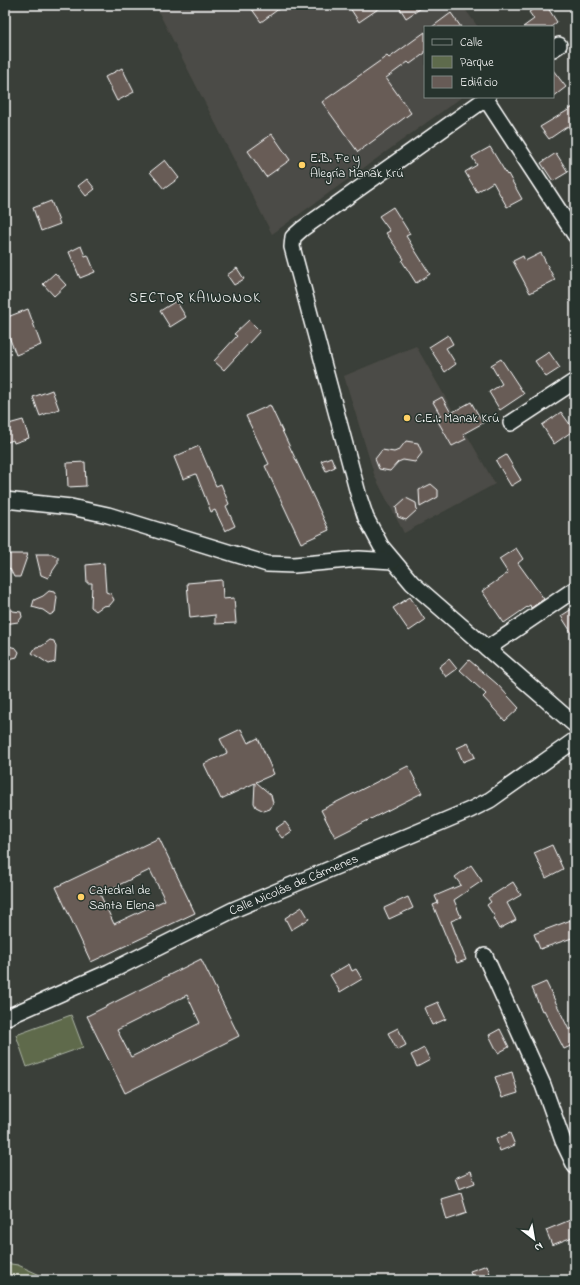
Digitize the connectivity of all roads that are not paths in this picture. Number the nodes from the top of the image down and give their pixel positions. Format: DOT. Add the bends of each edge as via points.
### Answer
graph roads {
  1 [pos="487,98"];
  2 [pos="575,235"];
  3 [pos="575,381"];
  4 [pos="511,423"];
  5 [pos="5,500"];
  6 [pos="393,561"];
  7 [pos="575,589"];
  8 [pos="488,648"];
  9 [pos="575,725"];
  10 [pos="575,740"];
  11 [pos="485,956"];
  12 [pos="5,1018"];
  13 [pos="575,1166"];
  1 -- 2 [label="street"];
  1 -- 6 [label="street" via="302,229 291,241 360,497 373,532"];
  3 -- 4 [label="street"];
  5 -- 6 [label="street" via="71,507 108,515 267,564 294,565 359,559"];
  6 -- 8 [label="street" via="412,583"];
  7 -- 8 [label="street"];
  8 -- 9 [label="street"];
  10 -- 12 [label="street, Calle Nicolás de Cármenes" via="490,800 470,810 233,910 109,972"];
  11 -- 13 [label="street" via="543,1085"];
}
